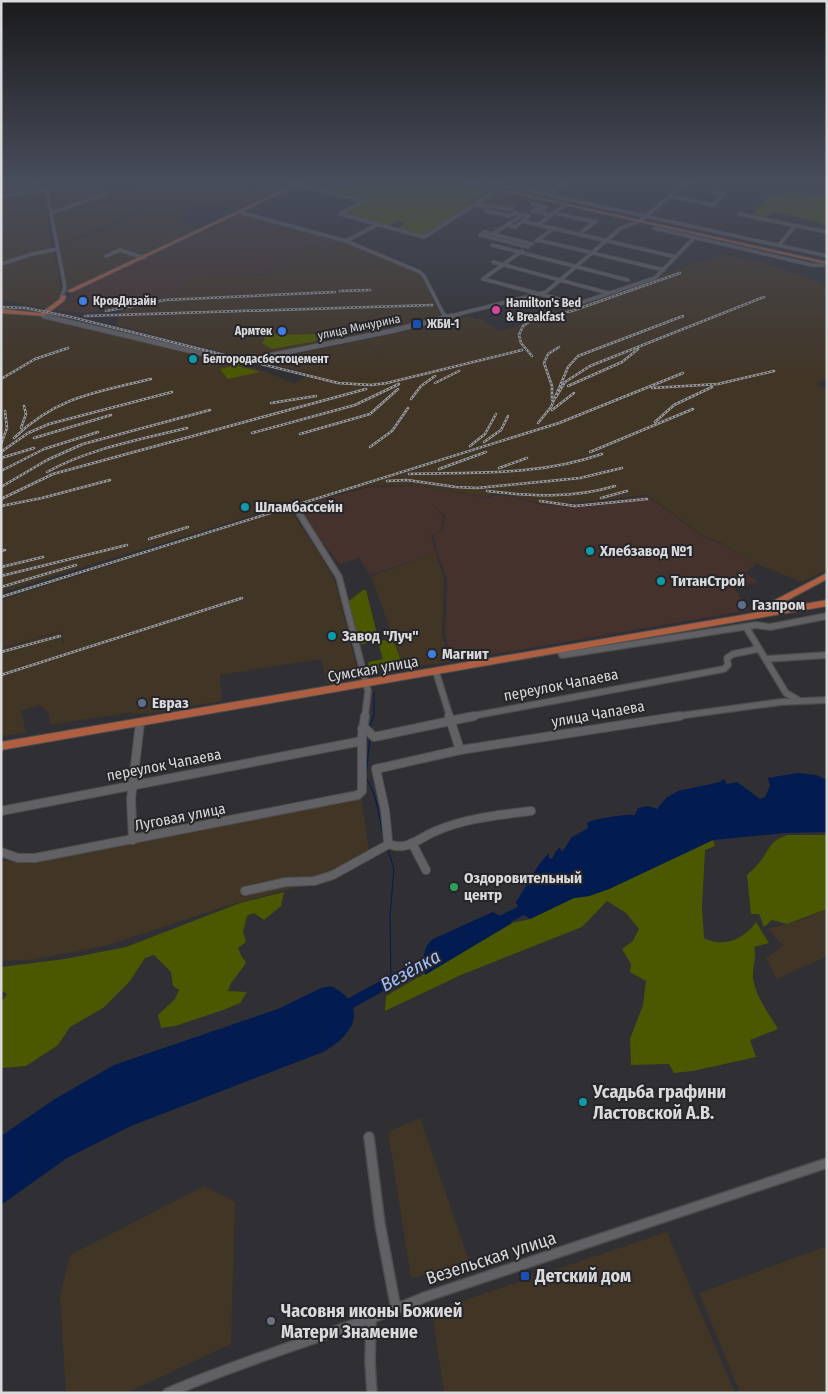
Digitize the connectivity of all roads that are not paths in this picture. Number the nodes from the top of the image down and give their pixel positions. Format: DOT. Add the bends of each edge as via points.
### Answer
graph roads {
  1 [pos="165,248"];
  2 [pos="362,248"];
  3 [pos="500,248"];
  4 [pos="527,248"];
  5 [pos="572,248"];
  6 [pos="599,248"];
  7 [pos="638,248"];
  8 [pos="684,248"];
  9 [pos="738,248"];
  10 [pos="756,248"];
  11 [pos="792,248"];
  12 [pos="58,249"];
  13 [pos="520,253"];
  14 [pos="593,253"];
  15 [pos="106,256"];
  16 [pos="827,256"];
  17 [pos="676,257"];
  18 [pos="144,258"];
  19 [pos="493,262"];
  20 [pos="1,264"];
  21 [pos="825,264"];
  22 [pos="503,265"];
  23 [pos="576,267"];
  24 [pos="664,270"];
  25 [pos="561,280"];
  26 [pos="628,280"];
  27 [pos="68,293"];
  28 [pos="609,293"];
  29 [pos="540,294"];
  30 [pos="1,311"];
  31 [pos="42,315"];
  32 [pos="446,318"];
  33 [pos="299,513"];
  34 [pos="827,576"];
  35 [pos="792,596"];
  36 [pos="827,603"];
  37 [pos="804,607"];
  38 [pos="796,608"];
  39 [pos="749,616"];
  40 [pos="827,616"];
  41 [pos="746,627"];
  42 [pos="668,635"];
  43 [pos="758,649"];
  44 [pos="827,655"];
  45 [pos="766,659"];
  46 [pos="436,672"];
  47 [pos="366,684"];
  48 [pos="786,693"];
  49 [pos="800,700"];
  50 [pos="827,700"];
  51 [pos="782,702"];
  52 [pos="451,720"];
  53 [pos="140,723"];
  54 [pos="362,729"];
  55 [pos="362,741"];
  56 [pos="1,746"];
  57 [pos="460,750"];
  58 [pos="363,764"];
  59 [pos="376,769"];
  60 [pos="133,786"];
  61 [pos="1,811"];
  62 [pos="531,811"];
  63 [pos="133,840"];
  64 [pos="412,843"];
  65 [pos="386,846"];
  66 [pos="1,852"];
  67 [pos="426,870"];
  68 [pos="245,891"];
  69 [pos="369,1137"];
  70 [pos="827,1163"];
  71 [pos="396,1309"];
  72 [pos="371,1320"];
  73 [pos="168,1393"];
  74 [pos="372,1393"];
  1 -- 18 [label="main road"];
  2 -- 32 [label="street" via="422,274"];
  3 -- 13 [label="street"];
  4 -- 13 [label="street"];
  5 -- 14 [label="street"];
  6 -- 14 [label="street, улица Мичурина"];
  7 -- 17 [label="street"];
  8 -- 17 [label="street"];
  9 -- 21 [label="street" via="812,265"];
  10 -- 21 [label="main road"];
  11 -- 16 [label="street"];
  12 -- 20 [label="street"];
  12 -- 27 [label="street"];
  13 -- 22 [label="street"];
  13 -- 23 [label="street"];
  14 -- 23 [label="street, улица Мичурина"];
  14 -- 24 [label="street"];
  15 -- 18 [label="street" via="120,250"];
  17 -- 24 [label="street"];
  18 -- 27 [label="main road"];
  19 -- 22 [label="street"];
  22 -- 25 [label="street"];
  22 -- 29 [label="street" via="483,279"];
  23 -- 25 [label="street, улица Мичурина"];
  23 -- 26 [label="street"];
  24 -- 28 [label="street" via="655,278"];
  25 -- 28 [label="street"];
  25 -- 29 [label="street, улица Мичурина"];
  27 -- 31 [label="main road"];
  28 -- 29 [label="street" via="577,304"];
  29 -- 32 [label="street, улица Мичурина"];
  30 -- 31 [label="main road, улица Мичурина"];
  31 -- 32 [label="street, улица Мичурина" via="238,362"];
  33 -- 47 [label="street" via="339,577"];
  34 -- 35 [label="main road"];
  35 -- 37 [label="main road" via="802,598 806,604"];
  35 -- 38 [label="main road" via="789,602"];
  35 -- 39 [label="main road"];
  36 -- 37 [label="main road"];
  37 -- 38 [label="main road"];
  38 -- 39 [label="main road"];
  39 -- 42 [label="main road, Сумская улица"];
  40 -- 41 [label="street" via="770,627"];
  41 -- 42 [label="street"];
  41 -- 43 [label="street"];
  42 -- 46 [label="main road, Сумская улица"];
  43 -- 45 [label="street"];
  43 -- 52 [label="street, переулок Чапаева" via="733,654 727,658 728,665 724,669"];
  44 -- 45 [label="street"];
  45 -- 48 [label="street"];
  46 -- 47 [label="main road, Сумская улица"];
  46 -- 52 [label="street"];
  47 -- 53 [label="main road, Сумская улица"];
  47 -- 54 [label="street" via="368,691"];
  48 -- 49 [label="street"];
  48 -- 51 [label="street"];
  49 -- 50 [label="street, улица Чапаева"];
  49 -- 51 [label="street, улица Чапаева"];
  51 -- 57 [label="street, улица Чапаева"];
  52 -- 54 [label="street, переулок Чапаева" via="374,737"];
  52 -- 57 [label="street"];
  53 -- 56 [label="main road, Сумская улица"];
  53 -- 60 [label="street"];
  54 -- 55 [label="street"];
  55 -- 58 [label="street"];
  55 -- 60 [label="street, переулок Чапаева"];
  57 -- 59 [label="street, улица Чапаева"];
  58 -- 59 [label="street"];
  58 -- 63 [label="street, Луговая улица" via="362,791 349,798"];
  59 -- 65 [label="street" via="384,801"];
  60 -- 61 [label="street, переулок Чапаева"];
  60 -- 63 [label="street"];
  62 -- 64 [label="street" via="487,817 439,829"];
  63 -- 66 [label="street, Луговая улица" via="35,858 18,858"];
  64 -- 65 [label="street" via="404,848"];
  64 -- 67 [label="street"];
  65 -- 68 [label="street" via="333,875 314,881 286,882"];
  69 -- 71 [label="street" via="387,1276"];
  70 -- 71 [label="street, Везельская улица"];
  71 -- 72 [label="street, Везельская улица"];
  72 -- 73 [label="street, Везельская улица" via="216,1372"];
  72 -- 74 [label="street"];
}
